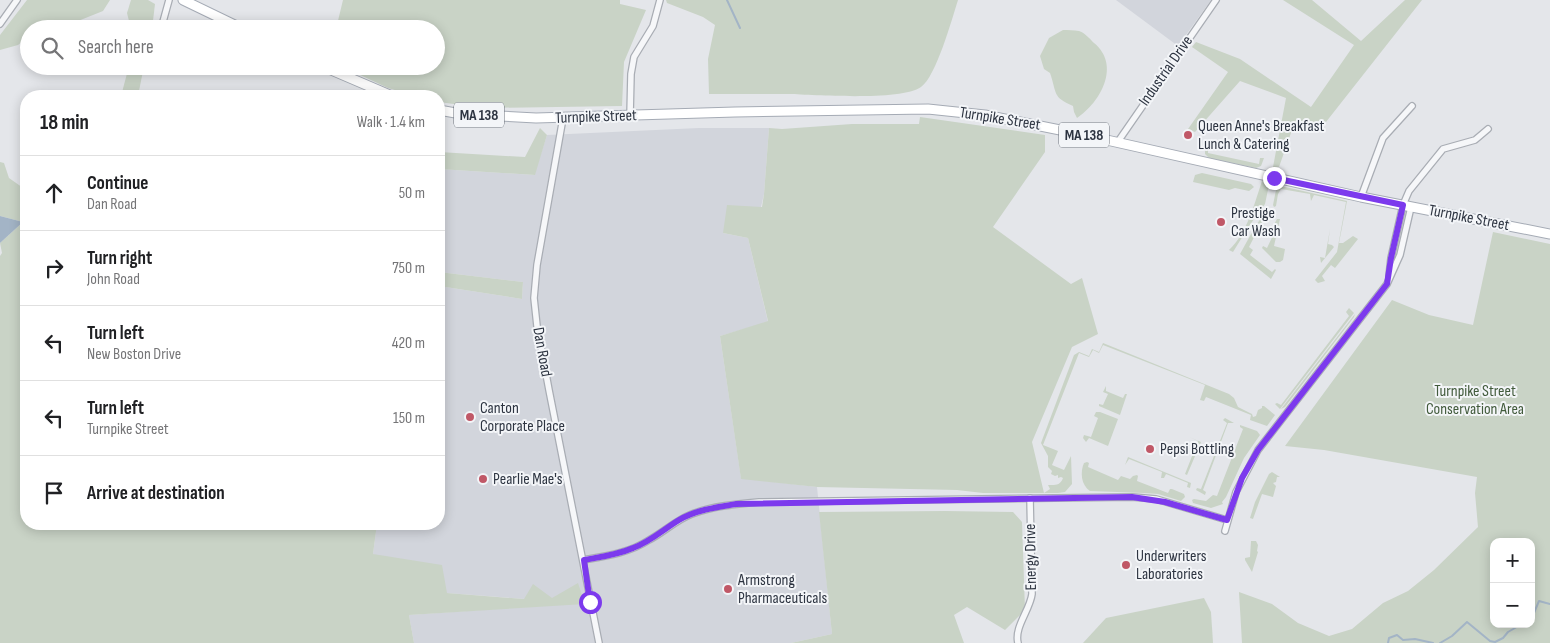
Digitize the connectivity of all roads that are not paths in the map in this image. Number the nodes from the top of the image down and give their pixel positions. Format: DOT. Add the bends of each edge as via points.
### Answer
graph roads {
  1 [pos="17,0"];
  2 [pos="169,0"];
  3 [pos="183,0"];
  4 [pos="660,0"];
  5 [pos="1216,0"];
  6 [pos="163,20"];
  7 [pos="224,20"];
  8 [pos="0,24"];
  9 [pos="343,75"];
  10 [pos="378,90"];
  11 [pos="1412,106"];
  12 [pos="445,111"];
  13 [pos="630,116"];
  14 [pos="563,118"];
  15 [pos="1488,129"];
  16 [pos="1117,143"];
  17 [pos="1361,197"];
  18 [pos="1407,206"];
  19 [pos="1550,234"];
  20 [pos="1030,498"];
  21 [pos="1227,520"];
  22 [pos="1225,531"];
  23 [pos="584,560"];
  24 [pos="599,643"];
  25 [pos="1018,643"];
  1 -- 8 [label="street"];
  2 -- 6 [label="street"];
  3 -- 7 [label="main road"];
  4 -- 13 [label="street" via="653,26 634,58 630,74"];
  5 -- 16 [label="street, Industrial Drive"];
  9 -- 10 [label="main road"];
  11 -- 17 [label="street" via="1383,138"];
  12 -- 14 [label="main road, Turnpike Street / MA 138"];
  13 -- 14 [label="main road, Turnpike Street / MA 138"];
  13 -- 16 [label="main road, Turnpike Street / MA 138" via="928,109 986,116"];
  14 -- 23 [label="street, Dan Road" via="534,298 549,390"];
  15 -- 18 [label="street" via="1475,140 1443,148 1409,191"];
  16 -- 17 [label="main road, Turnpike Street / MA 138"];
  17 -- 18 [label="main road, Turnpike Street / MA 138"];
  18 -- 19 [label="main road, Turnpike Street / MA 138"];
  18 -- 21 [label="street" via="1400,255 1388,280 1258,450 1239,485"];
  20 -- 21 [label="street" via="1148,498"];
  20 -- 23 [label="street" via="736,504 680,519 633,548"];
  20 -- 25 [label="street, Energy Drive" via="1032,594 1018,630"];
  21 -- 22 [label="street"];
  23 -- 24 [label="street, Dan Road"];
}
